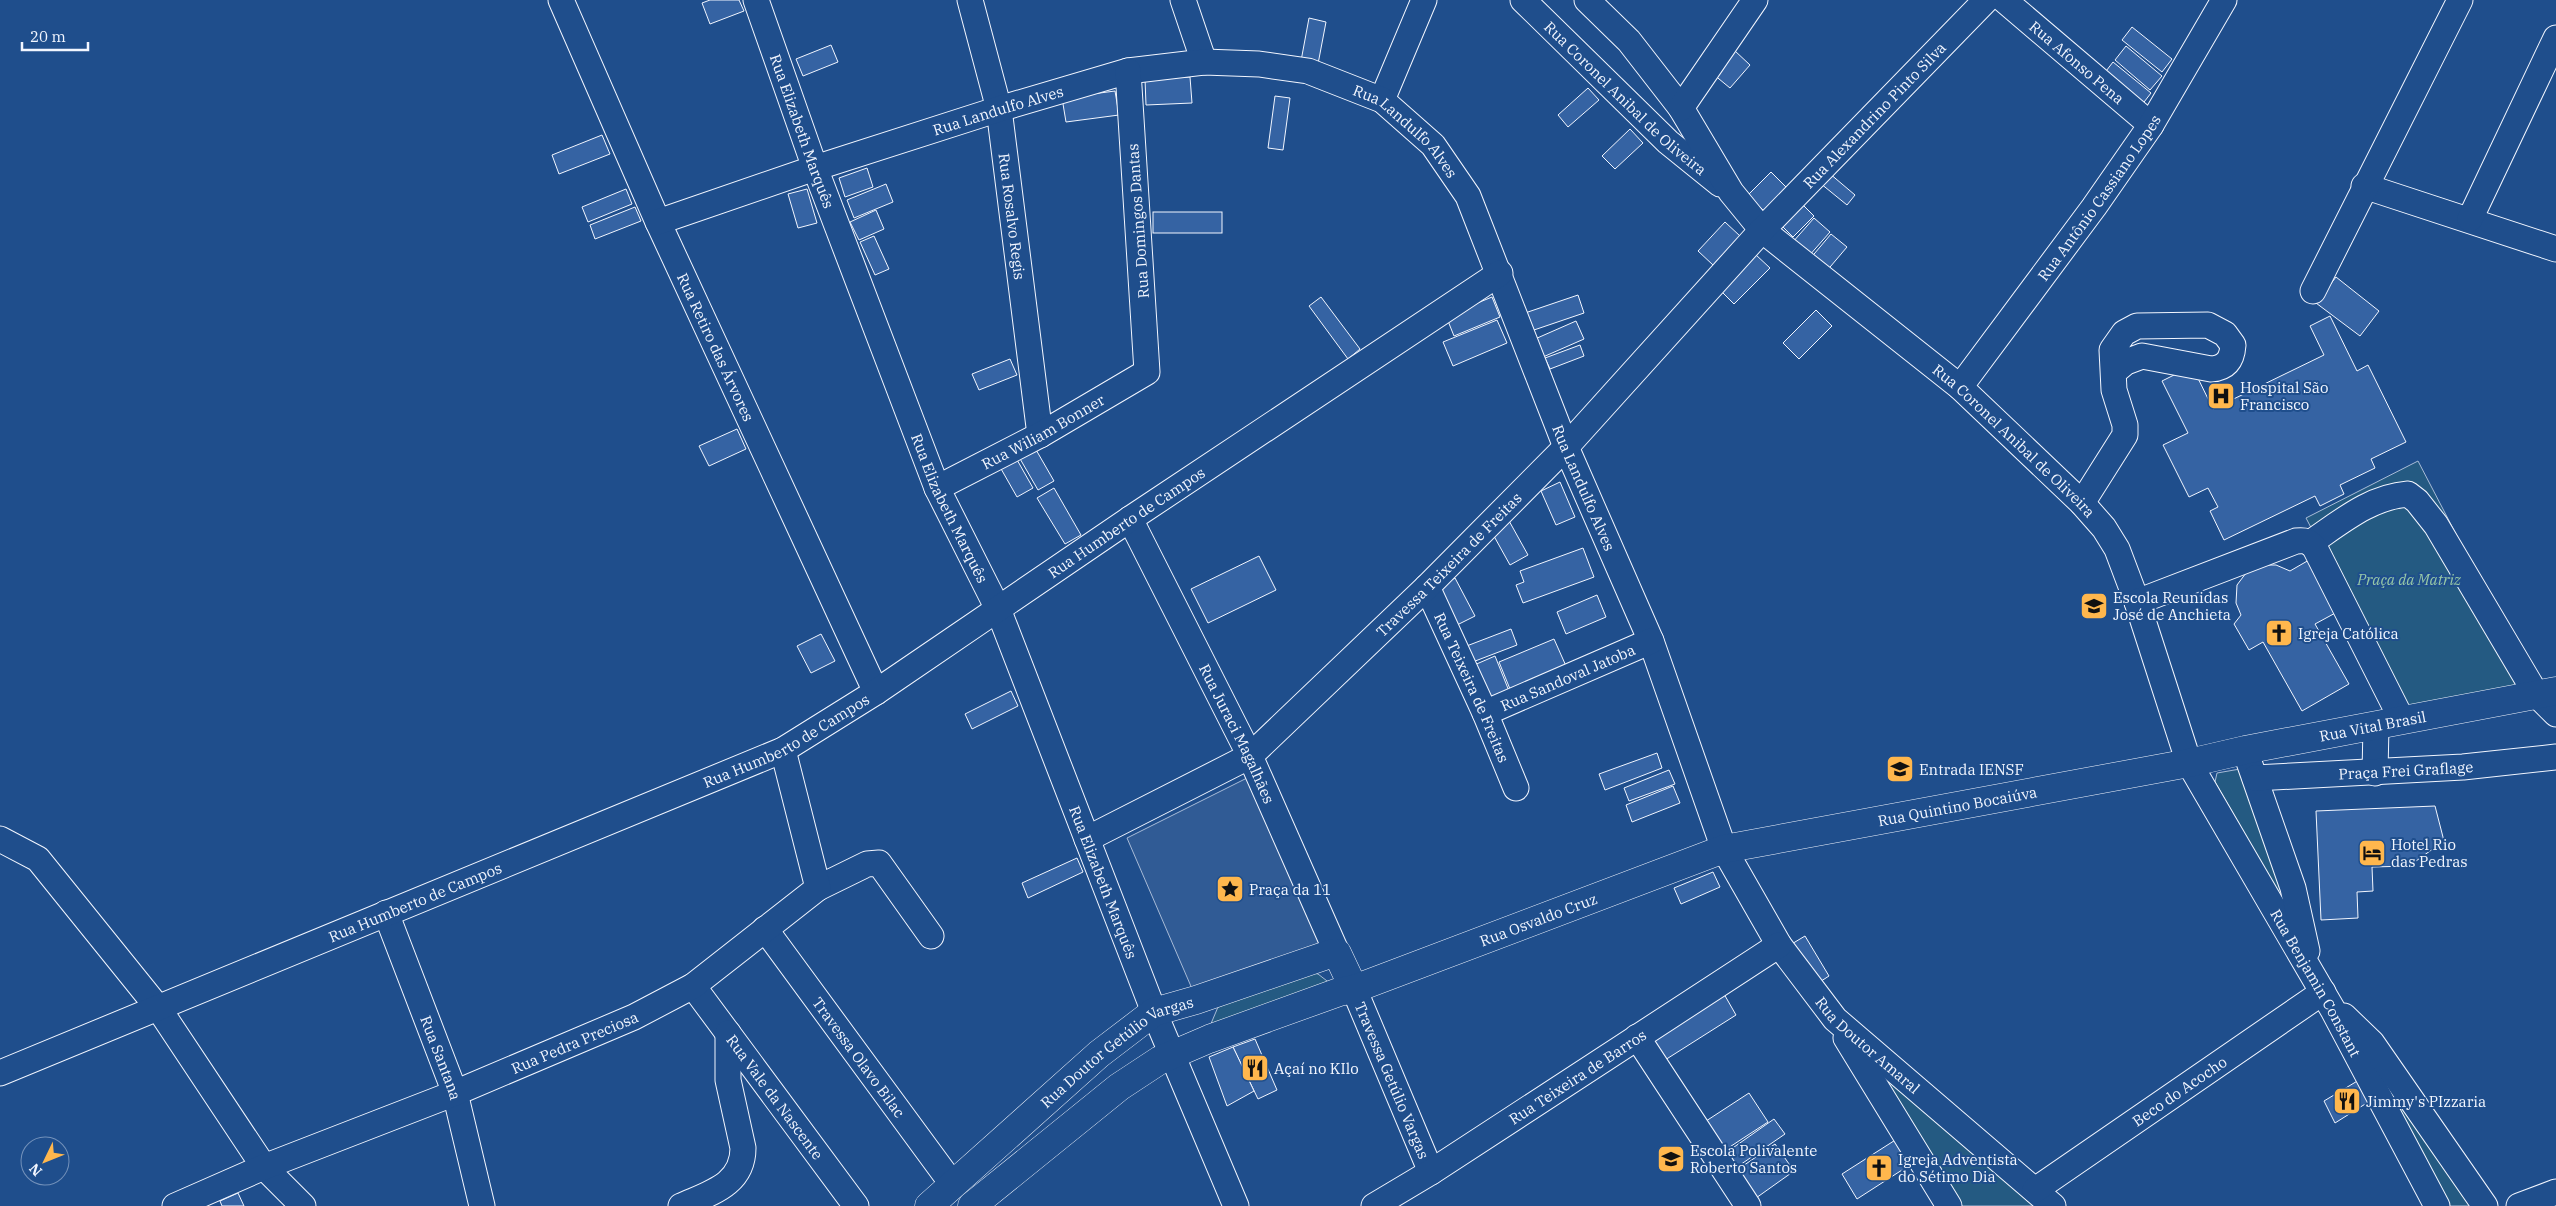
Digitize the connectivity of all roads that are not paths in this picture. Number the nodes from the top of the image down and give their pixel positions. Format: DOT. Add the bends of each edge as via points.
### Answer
graph roads {
  1 [pos="561,0"];
  2 [pos="756,0"];
  3 [pos="970,0"];
  4 [pos="1183,0"];
  5 [pos="1424,0"];
  6 [pos="1523,0"];
  7 [pos="1587,0"];
  8 [pos="1755,0"];
  9 [pos="1986,0"];
  10 [pos="2004,0"];
  11 [pos="2224,0"];
  12 [pos="2460,0"];
  13 [pos="2556,38"];
  14 [pos="1204,62"];
  15 [pos="1128,71"];
  16 [pos="1382,100"];
  17 [pos="1681,108"];
  18 [pos="999,109"];
  19 [pos="2151,125"];
  20 [pos="815,168"];
  21 [pos="2364,186"];
  22 [pos="1731,192"];
  23 [pos="2470,219"];
  24 [pos="658,222"];
  25 [pos="1762,230"];
  26 [pos="2556,249"];
  27 [pos="1500,273"];
  28 [pos="2313,291"];
  29 [pos="1147,372"];
  30 [pos="2114,372"];
  31 [pos="1960,387"];
  32 [pos="1040,435"];
  33 [pos="1566,446"];
  34 [pos="937,488"];
  35 [pos="2082,503"];
  36 [pos="1130,519"];
  37 [pos="2310,542"];
  38 [pos="1427,587"];
  39 [pos="2137,602"];
  40 [pos="998,609"];
  41 [pos="1651,640"];
  42 [pos="876,692"];
  43 [pos="2546,693"];
  44 [pos="1485,713"];
  45 [pos="2556,714"];
  46 [pos="2402,720"];
  47 [pos="2376,726"];
  48 [pos="783,750"];
  49 [pos="2245,750"];
  50 [pos="1250,756"];
  51 [pos="2556,757"];
  52 [pos="2190,763"];
  53 [pos="2375,773"];
  54 [pos="2255,778"];
  55 [pos="1516,788"];
  56 [pos="1088,838"];
  57 [pos="0,839"];
  58 [pos="1724,849"];
  59 [pos="818,888"];
  60 [pos="386,913"];
  61 [pos="765,929"];
  62 [pos="931,936"];
  63 [pos="1779,945"];
  64 [pos="1330,955"];
  65 [pos="2311,970"];
  66 [pos="693,986"];
  67 [pos="1346,990"];
  68 [pos="1196,1000"];
  69 [pos="2328,1001"];
  70 [pos="159,1009"];
  71 [pos="1154,1012"];
  72 [pos="1835,1019"];
  73 [pos="728,1033"];
  74 [pos="1636,1037"];
  75 [pos="1209,1039"];
  76 [pos="1173,1055"];
  77 [pos="0,1073"];
  78 [pos="455,1093"];
  79 [pos="264,1167"];
  80 [pos="1431,1172"];
  81 [pos="953,1184"];
  82 [pos="2556,1192"];
  83 [pos="2044,1198"];
  84 [pos="175,1206"];
  85 [pos="303,1206"];
  86 [pos="482,1206"];
  87 [pos="681,1206"];
  88 [pos="856,1206"];
  89 [pos="929,1206"];
  90 [pos="972,1206"];
  91 [pos="1236,1206"];
  92 [pos="1374,1206"];
  93 [pos="1748,1206"];
  94 [pos="1949,1206"];
  95 [pos="2437,1206"];
  96 [pos="2485,1206"];
  97 [pos="2519,1206"];
  1 -- 24 [label="street, Rua Retiro das Árvores"];
  2 -- 20 [label="street, Rua Elizabeth Marquês"];
  3 -- 18 [label="street, Rua Rosalvo Regis"];
  4 -- 14 [label="street"];
  5 -- 16 [label="street"];
  6 -- 22 [label="street, Rua Coronel Anibal de Oliveira" via="1668,142"];
  7 -- 17 [label="street, Rua Coronel Anibal de Oliveira" via="1629,41"];
  8 -- 17 [label="street"];
  9 -- 25 [label="street, Rua Alexandrino Pinto Silva"];
  10 -- 19 [label="street, Rua Afonso Pena"];
  11 -- 19 [label="street, Rua Antônio Cassiano Lopes"];
  12 -- 21 [label="street"];
  13 -- 23 [label="street"];
  14 -- 15 [label="street, Rua Landulfo Alves"];
  14 -- 16 [label="street, Rua Landulfo Alves" via="1259,64 1308,71"];
  15 -- 18 [label="street, Rua Landulfo Alves"];
  15 -- 29 [label="street, Rua Domingos Dantas"];
  16 -- 27 [label="street, Rua Landulfo Alves" via="1433,144 1468,196"];
  17 -- 22 [label="street, Rua Coronel Anibal de Oliveira"];
  18 -- 20 [label="street, Rua Landulfo Alves"];
  18 -- 32 [label="street, Rua Rosalvo Regis"];
  19 -- 31 [label="street, Rua Antônio Cassiano Lopes"];
  20 -- 24 [label="street, Rua Landulfo Alves"];
  20 -- 34 [label="street, Rua Elizabeth Marquês"];
  21 -- 23 [label="street"];
  21 -- 28 [label="street"];
  22 -- 25 [label="street, Rua Coronel Anibal de Oliveira"];
  23 -- 26 [label="street"];
  24 -- 42 [label="street, Rua Retiro das Árvores"];
  25 -- 31 [label="street, Rua Coronel Anibal de Oliveira"];
  25 -- 33 [label="street, Travessa Teixeira de Freitas"];
  27 -- 33 [label="street, Rua Landulfo Alves"];
  27 -- 36 [label="street, Rua Humberto de Campos"];
  29 -- 32 [label="street, Rua Wiliam Bonner"];
  30 -- 35 [label="street" via="2114,390 2125,435"];
  31 -- 35 [label="street, Rua Coronel Anibal de Oliveira"];
  32 -- 34 [label="street, Rua Wiliam Bonner"];
  33 -- 38 [label="street, Travessa Teixeira de Freitas"];
  33 -- 41 [label="street, Rua Landulfo Alves"];
  34 -- 40 [label="street, Rua Elizabeth Marquês"];
  35 -- 39 [label="street, Rua Coronel Anibal de Oliveira" via="2117,549"];
  36 -- 40 [label="street, Rua Humberto de Campos"];
  36 -- 50 [label="street, Rua Juraci Magalhães"];
  37 -- 39 [label="street" via="2296,541"];
  37 -- 43 [label="street" via="2365,506 2382,498 2408,494 2436,525"];
  37 -- 46 [label="street"];
  38 -- 44 [label="street, Rua Teixeira de Freitas"];
  38 -- 50 [label="street, Travessa Teixeira de Freitas"];
  39 -- 52 [label="street, Rua Coronel Anibal de Oliveira"];
  40 -- 42 [label="street, Rua Humberto de Campos"];
  40 -- 56 [label="street, Rua Elizabeth Marquês"];
  41 -- 44 [label="street, Rua Sandoval Jatoba"];
  41 -- 58 [label="street, Rua Landulfo Alves"];
  42 -- 48 [label="street, Rua Humberto de Campos"];
  43 -- 45 [label="street"];
  43 -- 46 [label="main road, Rua Vital Brasil"];
  44 -- 55 [label="street, Rua Teixeira de Freitas"];
  46 -- 47 [label="main road, Rua Vital Brasil"];
  47 -- 49 [label="main road, Rua Vital Brasil"];
  47 -- 53 [label="street"];
  48 -- 59 [label="street"];
  48 -- 60 [label="street, Rua Humberto de Campos"];
  49 -- 52 [label="main road, Rua Vital Brasil"];
  49 -- 54 [label="street"];
  50 -- 56 [label="street, Travessa Teixeira de Freitas"];
  50 -- 64 [label="street, Rua Juraci Magalhães"];
  51 -- 53 [label="street, Praça Frei Graflage"];
  52 -- 58 [label="main road, Rua Quintino Bocaiúva"];
  52 -- 65 [label="street, Rua Benjamin Constant"];
  53 -- 54 [label="street, Praça Frei Graflage"];
  54 -- 65 [label="street" via="2293,888"];
  56 -- 71 [label="street, Rua Elizabeth Marquês"];
  57 -- 70 [label="street" via="38,859"];
  58 -- 63 [label="street, Rua Doutor Amaral"];
  58 -- 67 [label="main road, Rua Osvaldo Cruz"];
  59 -- 61 [label="street, Rua Pedra Preciosa"];
  59 -- 62 [label="street, Rua Pedra Preciosa" via="867,864 879,863"];
  60 -- 70 [label="street, Rua Humberto de Campos"];
  60 -- 78 [label="street, Rua Santana"];
  61 -- 66 [label="street, Rua Pedra Preciosa"];
  61 -- 81 [label="street, Travessa Olavo Bilac"];
  63 -- 72 [label="street, Rua Doutor Amaral"];
  63 -- 74 [label="street, Rua Teixeira de Barros"];
  64 -- 67 [label="main road"];
  64 -- 68 [label="main road, Rua Doutor Getúlio Vargas"];
  65 -- 69 [label="street, Rua Benjamin Constant"];
  66 -- 73 [label="street, Rua Vale da Nascente"];
  66 -- 78 [label="street, Rua Pedra Preciosa" via="634,1017"];
  67 -- 75 [label="main road, Rua Doutor Getúlio Vargas"];
  67 -- 80 [label="street, Travessa Getúlio Vargas"];
  68 -- 71 [label="main road, Rua Doutor Getúlio Vargas"];
  68 -- 75 [label="main road"];
  69 -- 83 [label="street, Beco do Acocho"];
  69 -- 95 [label="street, Rua Benjamin Constant"];
  69 -- 96 [label="street" via="2372,1043"];
  70 -- 77 [label="street, Rua Humberto de Campos"];
  70 -- 79 [label="street"];
  71 -- 76 [label="street, Rua Elizabeth Marquês"];
  71 -- 81 [label="main road, Rua Doutor Getúlio Vargas" via="1099,1054"];
  72 -- 83 [label="street, Rua Doutor Amaral"];
  72 -- 94 [label="street"];
  73 -- 87 [label="street" via="728,1080 743,1159 732,1181"];
  73 -- 88 [label="street, Rua Vale da Nascente"];
  74 -- 80 [label="street, Rua Teixeira de Barros"];
  74 -- 93 [label="street"];
  75 -- 76 [label="main road, Rua Doutor Getúlio Vargas"];
  76 -- 90 [label="main road, Rua Doutor Getúlio Vargas" via="1119,1087"];
  76 -- 91 [label="street, Rua Elizabeth Marquês"];
  78 -- 79 [label="street, Rua Pedra Preciosa"];
  78 -- 86 [label="street, Rua Santana"];
  79 -- 84 [label="street, Rua Pedra Preciosa"];
  79 -- 85 [label="street"];
  80 -- 92 [label="street, Rua Teixeira de Barros"];
  81 -- 89 [label="main road, Rua Doutor Getúlio Vargas"];
  82 -- 97 [label="street"];
}
